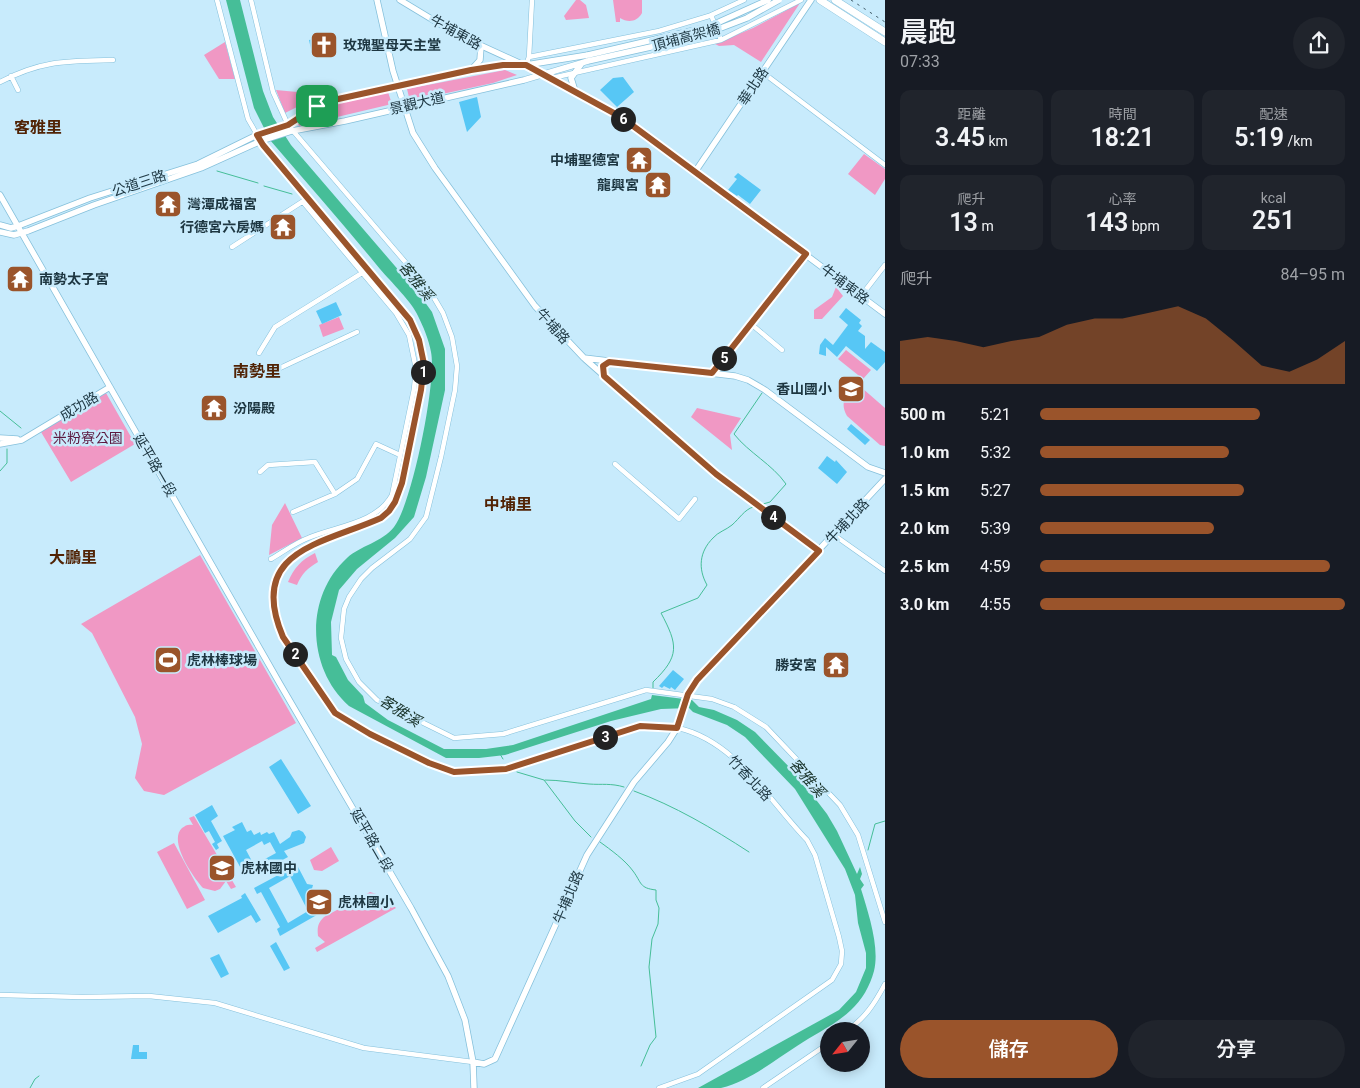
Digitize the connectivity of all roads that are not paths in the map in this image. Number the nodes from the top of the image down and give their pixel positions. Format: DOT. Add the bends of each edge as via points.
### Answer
graph roads {
  1 [pos="217,0"];
  2 [pos="251,0"];
  3 [pos="377,0"];
  4 [pos="400,0"];
  5 [pos="532,0"];
  6 [pos="744,0"];
  7 [pos="768,0"];
  8 [pos="779,0"];
  9 [pos="801,0"];
  10 [pos="820,0"];
  11 [pos="835,0"];
  12 [pos="809,2"];
  13 [pos="711,15"];
  14 [pos="885,32"];
  15 [pos="721,40"];
  16 [pos="885,42"];
  17 [pos="712,43"];
  18 [pos="481,46"];
  19 [pos="714,49"];
  20 [pos="529,57"];
  21 [pos="586,59"];
  22 [pos="113,60"];
  23 [pos="526,65"];
  24 [pos="471,70"];
  25 [pos="762,72"];
  26 [pos="542,74"];
  27 [pos="572,74"];
  28 [pos="10,76"];
  29 [pos="552,78"];
  30 [pos="0,82"];
  31 [pos="398,87"];
  32 [pos="18,90"];
  33 [pos="575,91"];
  34 [pos="403,106"];
  35 [pos="288,125"];
  36 [pos="292,131"];
  37 [pos="259,138"];
  38 [pos="885,165"];
  39 [pos="695,172"];
  40 [pos="0,195"];
  41 [pos="306,200"];
  42 [pos="0,225"];
  43 [pos="18,226"];
  44 [pos="0,232"];
  45 [pos="22,232"];
  46 [pos="232,247"];
  47 [pos="806,254"];
  48 [pos="885,264"];
  49 [pos="362,273"];
  50 [pos="861,296"];
  51 [pos="885,314"];
  52 [pos="751,324"];
  53 [pos="357,332"];
  54 [pos="782,350"];
  55 [pos="259,353"];
  56 [pos="584,358"];
  57 [pos="609,362"];
  58 [pos="280,368"];
  59 [pos="712,373"];
  60 [pos="604,376"];
  61 [pos="110,387"];
  62 [pos="0,438"];
  63 [pos="22,440"];
  64 [pos="0,444"];
  65 [pos="400,455"];
  66 [pos="615,464"];
  67 [pos="260,472"];
  68 [pos="885,473"];
  69 [pos="885,479"];
  70 [pos="335,494"];
  71 [pos="695,499"];
  72 [pos="293,512"];
  73 [pos="834,534"];
  74 [pos="819,551"];
  75 [pos="271,559"];
  76 [pos="885,570"];
  77 [pos="280,684"];
  78 [pos="688,694"];
  79 [pos="677,728"];
  80 [pos="885,922"];
  81 [pos="885,984"];
  82 [pos="0,994"];
  83 [pos="858,1022"];
  84 [pos="820,1049"];
  85 [pos="473,1062"];
  86 [pos="474,1088"];
  87 [pos="659,1088"];
  88 [pos="763,1088"];
  1 -- 37 [label="street, 竹香北路" via="242,100"];
  2 -- 35 [label="street" via="273,92"];
  3 -- 31 [label="street, 牛埔路"];
  4 -- 18 [label="street, 牛埔東路"];
  5 -- 20 [label="street"];
  6 -- 13 [label="street"];
  7 -- 21 [label="street, 頂埔高架橋, bridge" via="708,27"];
  8 -- 21 [label="street, 頂埔高架橋, bridge" via="747,18 700,36"];
  9 -- 12 [label="street"];
  9 -- 15 [label="street"];
  10 -- 16 [label="main road"];
  11 -- 14 [label="main road"];
  12 -- 25 [label="street, 華北路"];
  13 -- 15 [label="street"];
  13 -- 20 [label="street" via="659,31"];
  15 -- 17 [label="street"];
  17 -- 19 [label="street"];
  17 -- 27 [label="street"];
  18 -- 23 [label="street, 牛埔東路"];
  18 -- 24 [label="street" via="480,60"];
  20 -- 23 [label="street"];
  21 -- 23 [label="street, 景觀大道"];
  21 -- 26 [label="street, 景觀大道"];
  21 -- 27 [label="street"];
  22 -- 28 [label="street" via="55,62"];
  23 -- 24 [label="street, 景觀大道"];
  23 -- 26 [label="street, 牛埔東路"];
  24 -- 31 [label="street, 景觀大道"];
  25 -- 38 [label="street"];
  25 -- 39 [label="street, 華北路"];
  26 -- 29 [label="street, 牛埔東路"];
  26 -- 34 [label="street, 景觀大道"];
  27 -- 29 [label="street"];
  27 -- 33 [label="street"];
  28 -- 30 [label="street"];
  28 -- 32 [label="street"];
  29 -- 33 [label="street, 牛埔東路"];
  31 -- 34 [label="street, 牛埔路"];
  31 -- 35 [label="street, 景觀大道" via="329,101"];
  33 -- 39 [label="street, 牛埔東路" via="621,117"];
  34 -- 36 [label="street, 景觀大道"];
  34 -- 56 [label="street, 牛埔路" via="413,133 435,168 535,306"];
  35 -- 36 [label="street"];
  35 -- 37 [label="street, 景觀大道"];
  36 -- 37 [label="street, 景觀大道"];
  36 -- 78 [label="street" via="430,291 443,312 452,337 456,366 451,409 426,517 410,539 361,579 344,609 341,638 346,659 359,682 377,700 454,738 503,734 646,690"];
  37 -- 41 [label="street, 竹香北路"];
  37 -- 43 [label="street, 公道三路" via="198,164 90,198"];
  37 -- 45 [label="street, 公道三路" via="201,168"];
  39 -- 47 [label="street, 牛埔東路"];
  40 -- 43 [label="street, 延平路一段"];
  41 -- 46 [label="street"];
  41 -- 49 [label="street"];
  41 -- 79 [label="street, 竹香北路" via="410,320 419,340 424,364 402,483 389,511 366,525 304,548 290,558 277,578 274,601 283,637 324,698 335,713 356,727 454,772 506,769 640,726"];
  42 -- 43 [label="street"];
  43 -- 45 [label="street, 延平路一段"];
  44 -- 45 [label="street"];
  45 -- 61 [label="street, 延平路一段"];
  47 -- 50 [label="street, 牛埔東路"];
  47 -- 52 [label="street"];
  48 -- 50 [label="street"];
  49 -- 55 [label="street" via="275,328"];
  49 -- 65 [label="street" via="396,313 412,347 416,369 414,389"];
  50 -- 51 [label="street, 牛埔東路"];
  52 -- 54 [label="street"];
  52 -- 59 [label="street"];
  53 -- 58 [label="street"];
  56 -- 57 [label="street"];
  56 -- 60 [label="street, 牛埔路"];
  57 -- 59 [label="street"];
  57 -- 60 [label="street" via="603,366"];
  59 -- 68 [label="street" via="748,380 868,468"];
  60 -- 74 [label="street, 牛埔路" via="716,474"];
  61 -- 63 [label="street, 成功路"];
  61 -- 77 [label="street, 延平路一段"];
  62 -- 63 [label="street"];
  63 -- 64 [label="street, 成功路"];
  65 -- 70 [label="street" via="376,444 356,479"];
  65 -- 75 [label="street" via="392,495 377,513 307,538"];
  66 -- 71 [label="street" via="679,519"];
  67 -- 70 [label="street" via="268,464 315,462"];
  69 -- 73 [label="street, 牛埔北路"];
  70 -- 72 [label="street"];
  73 -- 74 [label="street, 牛埔北路"];
  73 -- 76 [label="street"];
  74 -- 78 [label="street, 牛埔北路" via="697,680"];
  77 -- 85 [label="street, 延平路二段" via="448,976 465,1020"];
  78 -- 79 [label="street, 牛埔北路"];
  78 -- 80 [label="street" via="728,704 751,716 766,727 840,805 858,835"];
  79 -- 85 [label="street, 牛埔北路" via="634,782 590,850 495,1059 484,1064"];
  79 -- 87 [label="street, 竹香北路" via="711,742 737,761 807,840 815,855 842,951 841,964 832,980 817,992 698,1074"];
  81 -- 83 [label="street" via="872,1007"];
  82 -- 85 [label="street" via="149,996 215,1003 364,1048"];
  84 -- 88 [label="street"];
  85 -- 86 [label="street, 延平路二段"];
}
